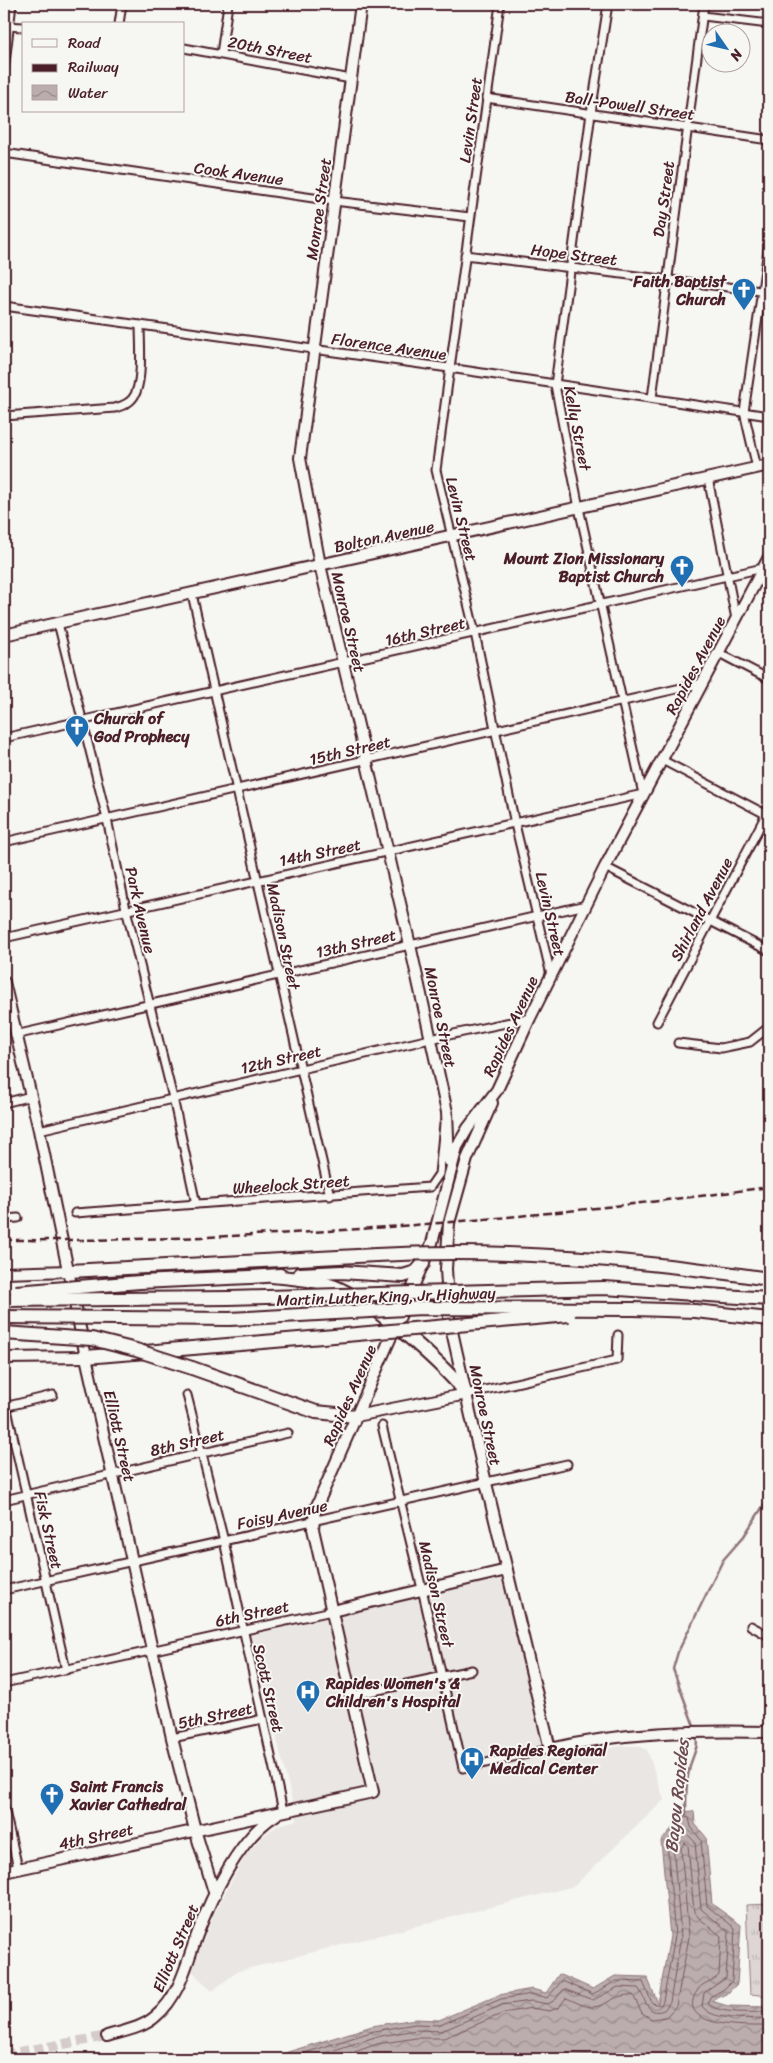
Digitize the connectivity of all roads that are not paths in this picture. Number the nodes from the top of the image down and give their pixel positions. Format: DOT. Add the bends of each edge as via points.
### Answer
graph roads {
  1 [pos="12,4"];
  2 [pos="122,4"];
  3 [pos="228,4"];
  4 [pos="361,4"];
  5 [pos="500,4"];
  6 [pos="608,4"];
  7 [pos="704,4"];
  8 [pos="702,16"];
  9 [pos="119,22"];
  10 [pos="769,24"];
  11 [pos="7,26"];
  12 [pos="22,27"];
  13 [pos="185,48"];
  14 [pos="220,54"];
  15 [pos="4,71"];
  16 [pos="350,78"];
  17 [pos="486,98"];
  18 [pos="591,113"];
  19 [pos="687,127"];
  20 [pos="769,140"];
  21 [pos="4,153"];
  22 [pos="334,201"];
  23 [pos="470,217"];
  24 [pos="769,244"];
  25 [pos="464,255"];
  26 [pos="571,268"];
  27 [pos="666,280"];
  28 [pos="766,291"];
  29 [pos="4,306"];
  30 [pos="140,325"];
  31 [pos="314,349"];
  32 [pos="449,368"];
  33 [pos="555,385"];
  34 [pos="652,398"];
  35 [pos="744,412"];
  36 [pos="4,416"];
  37 [pos="769,416"];
  38 [pos="769,465"];
  39 [pos="757,468"];
  40 [pos="708,478"];
  41 [pos="579,508"];
  42 [pos="453,536"];
  43 [pos="769,557"];
  44 [pos="320,565"];
  45 [pos="763,568"];
  46 [pos="728,577"];
  47 [pos="192,594"];
  48 [pos="602,606"];
  49 [pos="736,619"];
  50 [pos="58,623"];
  51 [pos="475,634"];
  52 [pos="4,635"];
  53 [pos="718,653"];
  54 [pos="344,663"];
  55 [pos="769,679"];
  56 [pos="702,683"];
  57 [pos="213,692"];
  58 [pos="623,702"];
  59 [pos="82,721"];
  60 [pos="495,731"];
  61 [pos="4,738"];
  62 [pos="366,760"];
  63 [pos="662,760"];
  64 [pos="237,790"];
  65 [pos="643,794"];
  66 [pos="768,813"];
  67 [pos="107,819"];
  68 [pos="515,824"];
  69 [pos="4,842"];
  70 [pos="387,852"];
  71 [pos="605,866"];
  72 [pos="258,880"];
  73 [pos="586,906"];
  74 [pos="126,909"];
  75 [pos="537,917"];
  76 [pos="710,920"];
  77 [pos="4,938"];
  78 [pos="410,944"];
  79 [pos="769,951"];
  80 [pos="279,974"];
  81 [pos="551,975"];
  82 [pos="4,982"];
  83 [pos="150,1003"];
  84 [pos="530,1018"];
  85 [pos="657,1022"];
  86 [pos="769,1027"];
  87 [pos="15,1035"];
  88 [pos="430,1038"];
  89 [pos="678,1043"];
  90 [pos="300,1068"];
  91 [pos="497,1090"];
  92 [pos="31,1096"];
  93 [pos="174,1098"];
  94 [pos="4,1103"];
  95 [pos="447,1112"];
  96 [pos="39,1130"];
  97 [pos="446,1182"];
  98 [pos="330,1196"];
  99 [pos="196,1204"];
  100 [pos="75,1213"];
  101 [pos="18,1218"];
  102 [pos="4,1219"];
  103 [pos="423,1264"];
  104 [pos="69,1271"];
  105 [pos="4,1273"];
  106 [pos="272,1276"];
  107 [pos="769,1279"];
  108 [pos="4,1293"];
  109 [pos="769,1299"];
  110 [pos="4,1300"];
  111 [pos="634,1309"];
  112 [pos="4,1317"];
  113 [pos="769,1319"];
  114 [pos="395,1326"];
  115 [pos="4,1333"];
  116 [pos="618,1335"];
  117 [pos="86,1357"];
  118 [pos="4,1358"];
  119 [pos="467,1394"];
  120 [pos="54,1395"];
  121 [pos="187,1395"];
  122 [pos="4,1396"];
  123 [pos="5,1406"];
  124 [pos="356,1416"];
  125 [pos="382,1426"];
  126 [pos="288,1434"];
  127 [pos="202,1454"];
  128 [pos="567,1464"];
  129 [pos="113,1473"];
  130 [pos="486,1483"];
  131 [pos="26,1494"];
  132 [pos="4,1500"];
  133 [pos="400,1502"];
  134 [pos="313,1522"];
  135 [pos="224,1541"];
  136 [pos="132,1561"];
  137 [pos="506,1570"];
  138 [pos="46,1580"];
  139 [pos="422,1589"];
  140 [pos="4,1590"];
  141 [pos="332,1611"];
  142 [pos="751,1626"];
  143 [pos="242,1630"];
  144 [pos="769,1636"];
  145 [pos="152,1650"];
  146 [pos="66,1670"];
  147 [pos="472,1670"];
  148 [pos="442,1676"];
  149 [pos="4,1683"];
  150 [pos="350,1696"];
  151 [pos="262,1719"];
  152 [pos="769,1732"];
  153 [pos="172,1738"];
  154 [pos="550,1749"];
  155 [pos="4,1807"];
  156 [pos="283,1811"];
  157 [pos="195,1830"];
  158 [pos="18,1868"];
  159 [pos="4,1872"];
  160 [pos="215,1895"];
  161 [pos="107,2036"];
  1 -- 11 [label="street"];
  2 -- 9 [label="street"];
  3 -- 14 [label="street"];
  4 -- 16 [label="main road, Monroe Street"];
  5 -- 17 [label="street, Levin Street"];
  6 -- 18 [label="street, Kelly Street"];
  7 -- 8 [label="street, Day Street"];
  8 -- 10 [label="street"];
  8 -- 19 [label="street, Day Street"];
  11 -- 12 [label="street"];
  11 -- 15 [label="street"];
  13 -- 14 [label="street, 20th Street"];
  14 -- 16 [label="street, 20th Street"];
  16 -- 22 [label="main road, Monroe Street"];
  17 -- 18 [label="street, Ball-Powell Street"];
  17 -- 23 [label="street, Levin Street"];
  18 -- 19 [label="street, Ball-Powell Street"];
  18 -- 26 [label="street, Kelly Street"];
  19 -- 20 [label="street, Ball-Powell Street"];
  19 -- 27 [label="street, Day Street"];
  21 -- 22 [label="street, Cook Avenue"];
  22 -- 23 [label="street, Cook Avenue"];
  22 -- 31 [label="main road, Monroe Street"];
  23 -- 25 [label="street, Levin Street"];
  24 -- 28 [label="street"];
  25 -- 26 [label="street, Hope Street"];
  25 -- 32 [label="street, Levin Street"];
  26 -- 27 [label="street, Hope Street"];
  26 -- 33 [label="street, Kelly Street"];
  27 -- 28 [label="street, Hope Street"];
  27 -- 34 [label="street, Day Street"];
  28 -- 35 [label="street"];
  29 -- 30 [label="street, Florence Avenue"];
  30 -- 31 [label="street, Florence Avenue"];
  30 -- 36 [label="street" via="139,385 134,398 126,405"];
  31 -- 32 [label="street, Florence Avenue"];
  31 -- 44 [label="main road, Monroe Street" via="300,458"];
  32 -- 33 [label="street, Florence Avenue"];
  32 -- 42 [label="street, Levin Street" via="436,470"];
  33 -- 34 [label="street, Florence Avenue"];
  33 -- 41 [label="street, Kelly Street"];
  34 -- 35 [label="street, Florence Avenue"];
  35 -- 37 [label="street, Florence Avenue"];
  35 -- 39 [label="street"];
  38 -- 39 [label="main road, Bolton Avenue"];
  39 -- 40 [label="main road, Bolton Avenue"];
  40 -- 41 [label="main road, Bolton Avenue"];
  40 -- 46 [label="street"];
  41 -- 42 [label="main road, Bolton Avenue"];
  41 -- 48 [label="street, Kelly Street"];
  42 -- 44 [label="main road, Bolton Avenue"];
  42 -- 51 [label="street, Levin Street"];
  43 -- 45 [label="main road, Rapides Avenue"];
  44 -- 47 [label="main road, Bolton Avenue"];
  44 -- 54 [label="main road, Monroe Street"];
  45 -- 46 [label="street, 16th Street"];
  45 -- 49 [label="main road, Rapides Avenue"];
  46 -- 48 [label="street, 16th Street"];
  46 -- 49 [label="street"];
  47 -- 50 [label="main road, Bolton Avenue"];
  47 -- 57 [label="street, Madison Street"];
  48 -- 51 [label="street, 16th Street"];
  48 -- 58 [label="street, Kelly Street"];
  49 -- 53 [label="main road, Rapides Avenue"];
  50 -- 52 [label="main road, Bolton Avenue"];
  50 -- 59 [label="street, Park Avenue"];
  51 -- 54 [label="street, 16th Street"];
  51 -- 60 [label="street, Levin Street"];
  53 -- 55 [label="street"];
  53 -- 56 [label="main road, Rapides Avenue"];
  54 -- 57 [label="street, 16th Street"];
  54 -- 62 [label="main road, Monroe Street"];
  56 -- 58 [label="street, 15th Street"];
  56 -- 63 [label="main road, Rapides Avenue"];
  57 -- 59 [label="street, 16th Street"];
  57 -- 64 [label="street, Madison Street"];
  58 -- 60 [label="street, 15th Street"];
  58 -- 65 [label="street, Kelly Street"];
  59 -- 61 [label="street, 16th Street"];
  59 -- 67 [label="street, Park Avenue"];
  60 -- 62 [label="street, 15th Street"];
  60 -- 68 [label="street, Levin Street"];
  62 -- 64 [label="street, 15th Street"];
  62 -- 70 [label="main road, Monroe Street"];
  63 -- 65 [label="main road, Rapides Avenue"];
  63 -- 66 [label="street"];
  64 -- 67 [label="street, 15th Street"];
  64 -- 72 [label="street, Madison Street"];
  65 -- 68 [label="street, 14th Street"];
  65 -- 71 [label="main road, Rapides Avenue"];
  66 -- 76 [label="street, Shirland Avenue"];
  67 -- 69 [label="street, 15th Street"];
  67 -- 74 [label="street, Park Avenue"];
  68 -- 70 [label="street, 14th Street"];
  68 -- 75 [label="street, Levin Street"];
  70 -- 72 [label="street, 14th Street"];
  70 -- 78 [label="main road, Monroe Street"];
  71 -- 73 [label="main road, Rapides Avenue"];
  71 -- 76 [label="street"];
  72 -- 74 [label="street, 14th Street"];
  72 -- 80 [label="street, Madison Street"];
  73 -- 75 [label="street, 13th Street"];
  73 -- 81 [label="main road, Rapides Avenue"];
  74 -- 77 [label="street, 14th Street"];
  74 -- 83 [label="street, Park Avenue"];
  75 -- 78 [label="street, 13th Street"];
  75 -- 81 [label="street, Levin Street"];
  76 -- 79 [label="street"];
  76 -- 85 [label="street, Shirland Avenue"];
  78 -- 80 [label="street, 13th Street"];
  78 -- 88 [label="main road, Monroe Street"];
  80 -- 83 [label="street, 13th Street"];
  80 -- 90 [label="street, Madison Street"];
  81 -- 84 [label="main road, Rapides Avenue"];
  82 -- 87 [label="main road, Elliott Street"];
  83 -- 87 [label="street, 13th Street"];
  83 -- 93 [label="street, Park Avenue"];
  84 -- 88 [label="street, 12th Street"];
  84 -- 91 [label="main road, Rapides Avenue"];
  86 -- 89 [label="street" via="750,1042 721,1048"];
  87 -- 92 [label="main road, Elliott Street"];
  88 -- 90 [label="street, 12th Street"];
  88 -- 95 [label="main road, Monroe Street"];
  90 -- 93 [label="street, 12th Street"];
  90 -- 98 [label="street, Madison Street"];
  91 -- 97 [label="main road, Rapides Avenue" via="468,1128"];
  91 -- 119 [label="main road, Monroe Street" via="467,1159 449,1223 446,1269 449,1318"];
  92 -- 94 [label="street"];
  92 -- 96 [label="main road, Elliott Street"];
  93 -- 96 [label="street, 12th Street"];
  93 -- 99 [label="street, Park Avenue"];
  95 -- 97 [label="main road, Monroe Street" via="450,1149"];
  95 -- 98 [label="street, Wheelock Street" via="439,1174 434,1184 423,1189"];
  96 -- 104 [label="main road, Elliott Street"];
  97 -- 103 [label="main road, Rapides Avenue" via="436,1227"];
  98 -- 99 [label="street, Wheelock Street"];
  99 -- 100 [label="street, Wheelock Street"];
  101 -- 102 [label="street"];
  103 -- 106 [label="highway" via="416,1272 402,1276 341,1272"];
  103 -- 114 [label="main road, Rapides Avenue"];
  104 -- 105 [label="main road"];
  104 -- 107 [label="highway, bridge" via="376,1254 479,1253 626,1261"];
  104 -- 117 [label="main road, Elliott Street"];
  106 -- 108 [label="highway, bridge"];
  106 -- 114 [label="highway" via="327,1284 360,1301"];
  109 -- 110 [label="highway, Martin Luther King, Jr Highway, bridge" via="604,1288"];
  111 -- 112 [label="highway, Martin Luther King, Jr Highway, bridge" via="432,1308 230,1319"];
  111 -- 113 [label="highway, Martin Luther King, Jr Highway"];
  111 -- 117 [label="highway, bridge"];
  114 -- 119 [label="highway" via="441,1366"];
  114 -- 124 [label="main road, Rapides Avenue"];
  115 -- 124 [label="highway, bridge" via="92,1340 136,1350 316,1412"];
  116 -- 119 [label="street" via="618,1360"];
  117 -- 118 [label="main road"];
  117 -- 129 [label="main road, Elliott Street"];
  119 -- 124 [label="main road"];
  119 -- 130 [label="main road, Monroe Street"];
  120 -- 123 [label="street"];
  121 -- 127 [label="street, Scott Street"];
  122 -- 123 [label="street, Fisk Street"];
  123 -- 131 [label="street, Fisk Street"];
  124 -- 134 [label="main road, Rapides Avenue" via="321,1495"];
  125 -- 133 [label="street, Madison Street"];
  126 -- 127 [label="street, 8th Street"];
  127 -- 129 [label="street, 8th Street"];
  127 -- 135 [label="street, Scott Street"];
  128 -- 130 [label="street, Foisy Avenue"];
  129 -- 131 [label="street, 8th Street"];
  129 -- 136 [label="main road, Elliott Street"];
  130 -- 133 [label="street, Foisy Avenue"];
  130 -- 137 [label="main road, Monroe Street"];
  131 -- 132 [label="street, 8th Street"];
  131 -- 138 [label="street, Fisk Street"];
  133 -- 134 [label="street, Foisy Avenue"];
  133 -- 139 [label="street, Madison Street"];
  134 -- 135 [label="street, Foisy Avenue"];
  134 -- 141 [label="main road"];
  135 -- 136 [label="street, Foisy Avenue"];
  135 -- 143 [label="street, Scott Street"];
  136 -- 138 [label="street, Foisy Avenue"];
  136 -- 145 [label="main road, Elliott Street"];
  137 -- 139 [label="main road, 6th Street"];
  137 -- 154 [label="main road, Monroe Street"];
  138 -- 140 [label="street, Foisy Avenue"];
  138 -- 146 [label="street, Fisk Street"];
  139 -- 141 [label="main road, 6th Street"];
  139 -- 148 [label="street, Madison Street"];
  141 -- 143 [label="street, 6th Street"];
  141 -- 150 [label="main road"];
  142 -- 144 [label="street"];
  143 -- 145 [label="street, 6th Street"];
  143 -- 151 [label="street, Scott Street"];
  145 -- 146 [label="street, 6th Street"];
  145 -- 153 [label="main road, Elliott Street"];
  146 -- 149 [label="street, 6th Street"];
  147 -- 148 [label="street"];
  148 -- 150 [label="street"];
  148 -- 154 [label="street, Madison Street" via="463,1768"];
  150 -- 156 [label="main road, 4th Street" via="373,1792"];
  151 -- 153 [label="street, 5th Street"];
  151 -- 156 [label="street, Scott Street"];
  152 -- 154 [label="main road" via="653,1734 589,1740"];
  153 -- 157 [label="main road, Elliott Street"];
  155 -- 158 [label="street"];
  156 -- 157 [label="main road, 4th Street"];
  156 -- 160 [label="main road, Elliott Street" via="253,1834"];
  157 -- 158 [label="main road, 4th Street"];
  157 -- 160 [label="main road, Elliott Street"];
  158 -- 159 [label="main road, 4th Street"];
  160 -- 161 [label="main road, Elliott Street" via="177,1989 165,2007 147,2023"];
}
